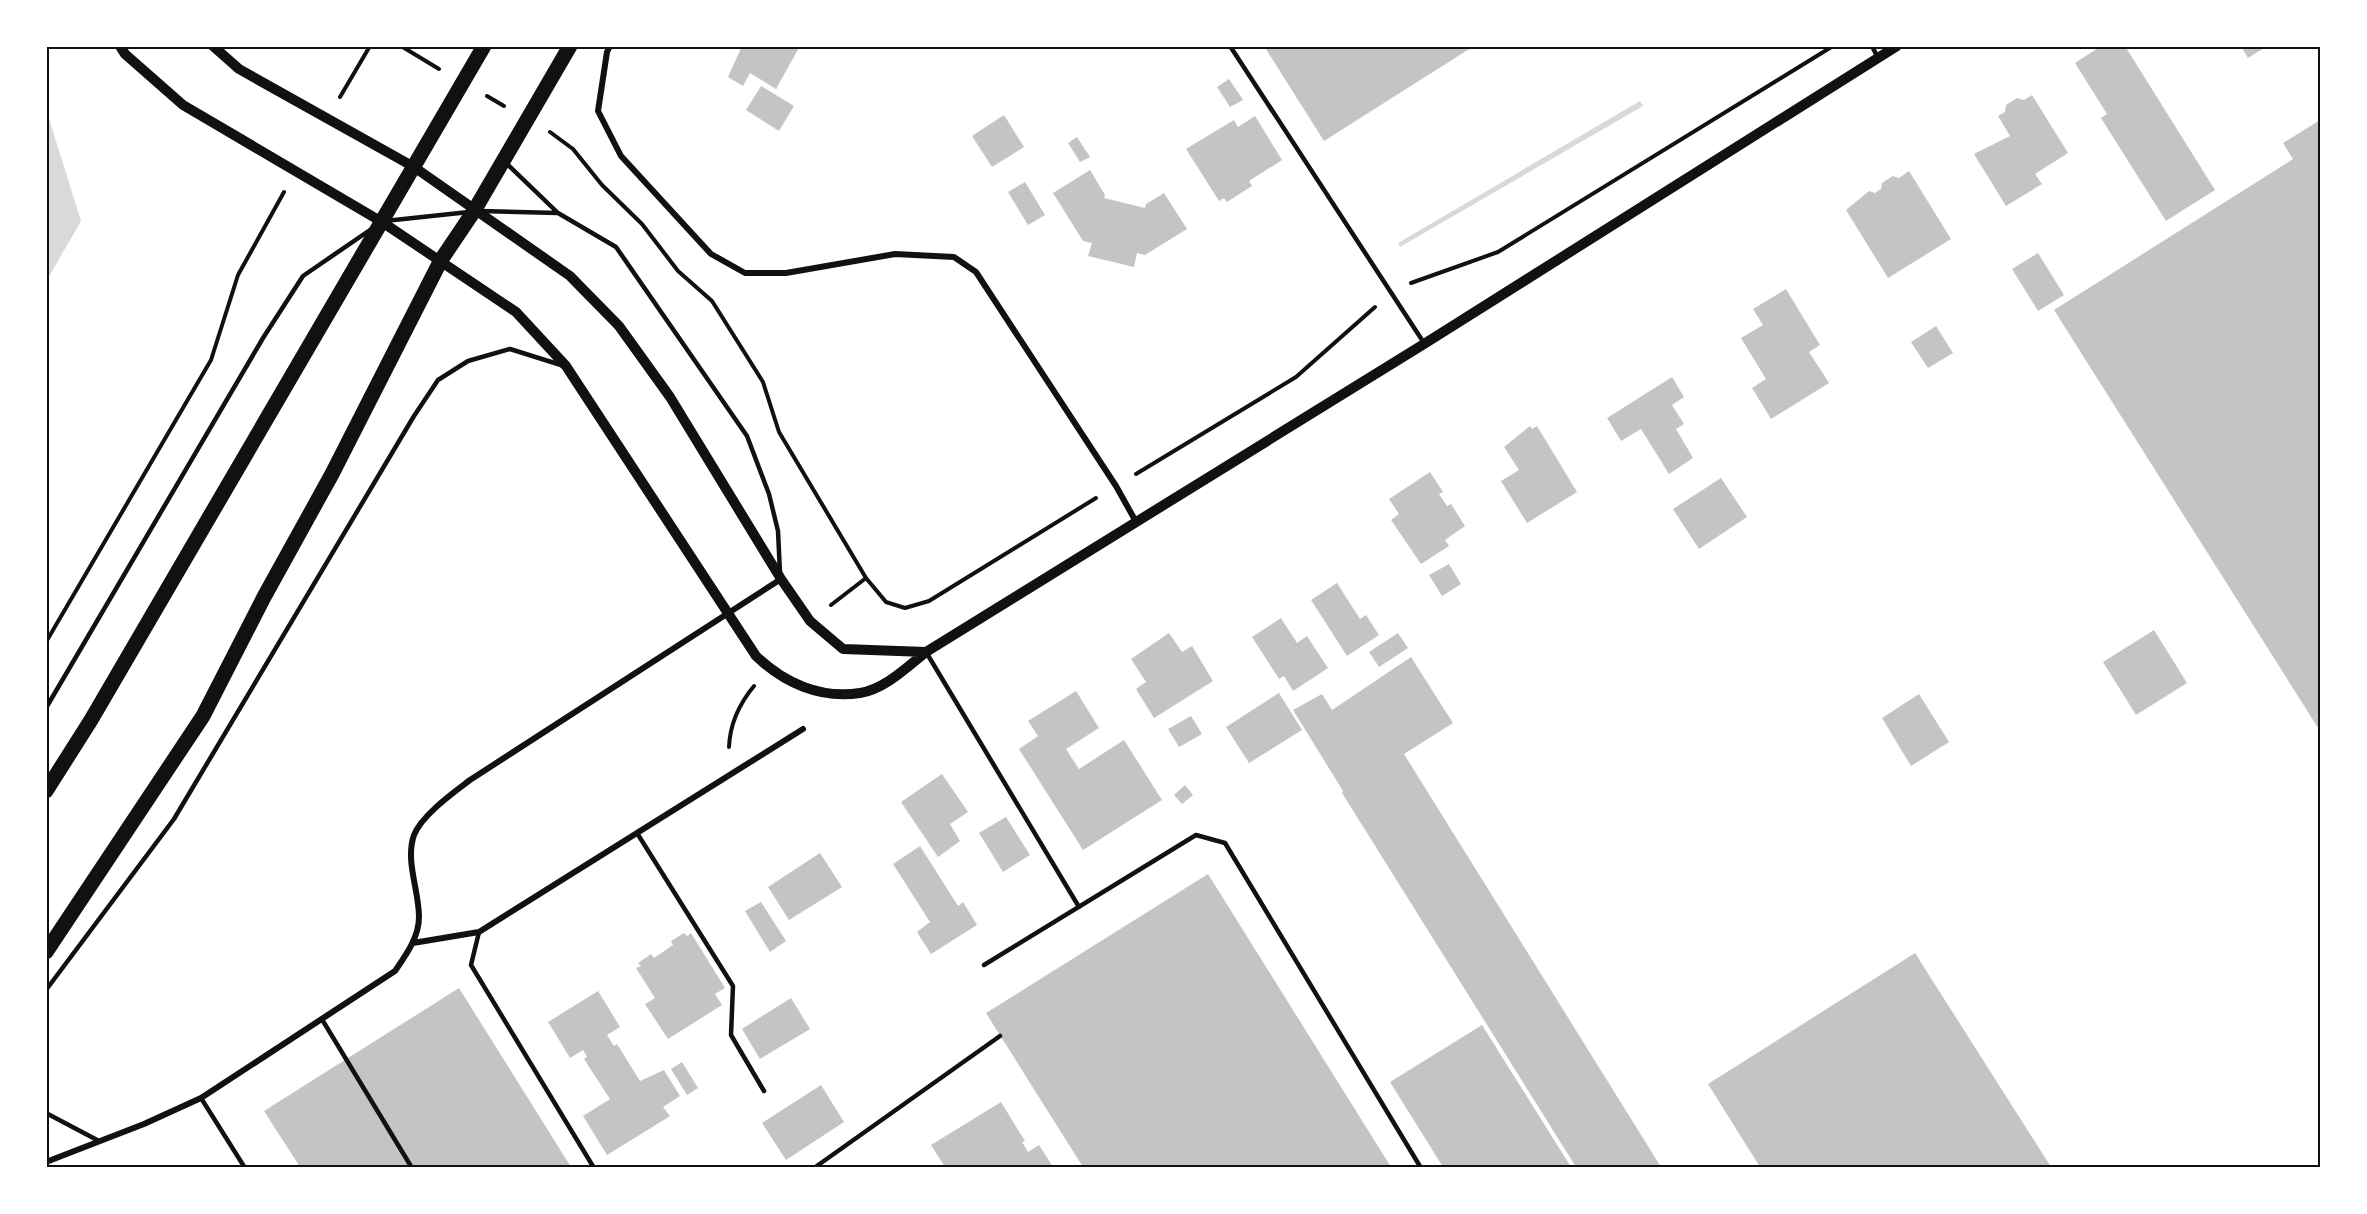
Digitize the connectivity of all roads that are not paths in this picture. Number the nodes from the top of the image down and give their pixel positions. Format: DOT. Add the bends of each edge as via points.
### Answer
graph roads {
  1 [pos="120,46"];
  2 [pos="213,46"];
  3 [pos="484,46"];
  4 [pos="570,46"];
  5 [pos="610,46"];
  6 [pos="1230,46"];
  7 [pos="1872,46"];
  8 [pos="1897,46"];
  9 [pos="1878,58"];
  10 [pos="503,160"];
  11 [pos="414,167"];
  12 [pos="474,211"];
  13 [pos="558,213"];
  14 [pos="382,222"];
  15 [pos="441,260"];
  16 [pos="1424,344"];
  17 [pos="566,366"];
  18 [pos="1135,520"];
  19 [pos="781,579"];
  20 [pos="729,612"];
  21 [pos="926,652"];
  22 [pos="46,708"];
  23 [pos="803,729"];
  24 [pos="46,791"];
  25 [pos="637,833"];
  26 [pos="1079,907"];
  27 [pos="479,932"];
  28 [pos="413,943"];
  29 [pos="46,952"];
  30 [pos="984,965"];
  31 [pos="46,990"];
  32 [pos="323,1021"];
  33 [pos="1000,1036"];
  34 [pos="764,1091"];
  35 [pos="201,1098"];
  36 [pos="46,1113"];
  37 [pos="99,1141"];
  38 [pos="58,1157"];
  39 [pos="46,1162"];
  40 [pos="58,1167"];
  41 [pos="245,1167"];
  42 [pos="412,1167"];
  43 [pos="594,1167"];
  44 [pos="814,1167"];
  45 [pos="1421,1167"];
  1 -- 14 [label="street" via="183,105"];
  2 -- 11 [label="street" via="239,69"];
  3 -- 11 [label="main road"];
  4 -- 10 [label="main road"];
  5 -- 18 [label="street" via="598,111 621,156 711,254 745,273 786,273 895,254 954,257 976,272"];
  6 -- 16 [label="lane"];
  7 -- 9 [label="lane"];
  8 -- 9 [label="street"];
  9 -- 16 [label="street"];
  10 -- 12 [label="main road"];
  10 -- 13 [label="lane"];
  11 -- 12 [label="street"];
  11 -- 14 [label="main road"];
  12 -- 13 [label="lane"];
  12 -- 14 [label="lane"];
  12 -- 15 [label="main road"];
  12 -- 19 [label="street" via="570,276 620,326 670,397"];
  13 -- 19 [label="lane" via="616,247 747,436 778,531"];
  14 -- 15 [label="street"];
  14 -- 22 [label="lane" via="303,276"];
  14 -- 24 [label="main road"];
  15 -- 17 [label="street" via="516,312"];
  15 -- 29 [label="main road" via="338,464 203,716"];
  16 -- 18 [label="street"];
  17 -- 20 [label="street"];
  17 -- 31 [label="lane" via="510,349 468,362 438,380 174,819"];
  18 -- 21 [label="street"];
  19 -- 20 [label="street"];
  19 -- 21 [label="street" via="810,621 843,649"];
  20 -- 21 [label="street" via="768,668 819,693 861,693 897,676"];
  20 -- 28 [label="street" via="470,780 434,809 414,834 412,863 419,919"];
  21 -- 26 [label="lane"];
  23 -- 25 [label="street"];
  25 -- 27 [label="street"];
  25 -- 34 [label="lane" via="734,986 731,1035"];
  26 -- 30 [label="lane"];
  26 -- 45 [label="lane" via="1196,835 1225,843"];
  27 -- 28 [label="street"];
  27 -- 43 [label="lane" via="471,965"];
  28 -- 32 [label="street" via="395,971"];
  32 -- 35 [label="street"];
  32 -- 42 [label="lane"];
  33 -- 44 [label="lane"];
  35 -- 37 [label="street"];
  35 -- 41 [label="lane"];
  36 -- 37 [label="lane"];
  37 -- 38 [label="street"];
  38 -- 39 [label="street"];
  38 -- 40 [label="street"];
}
